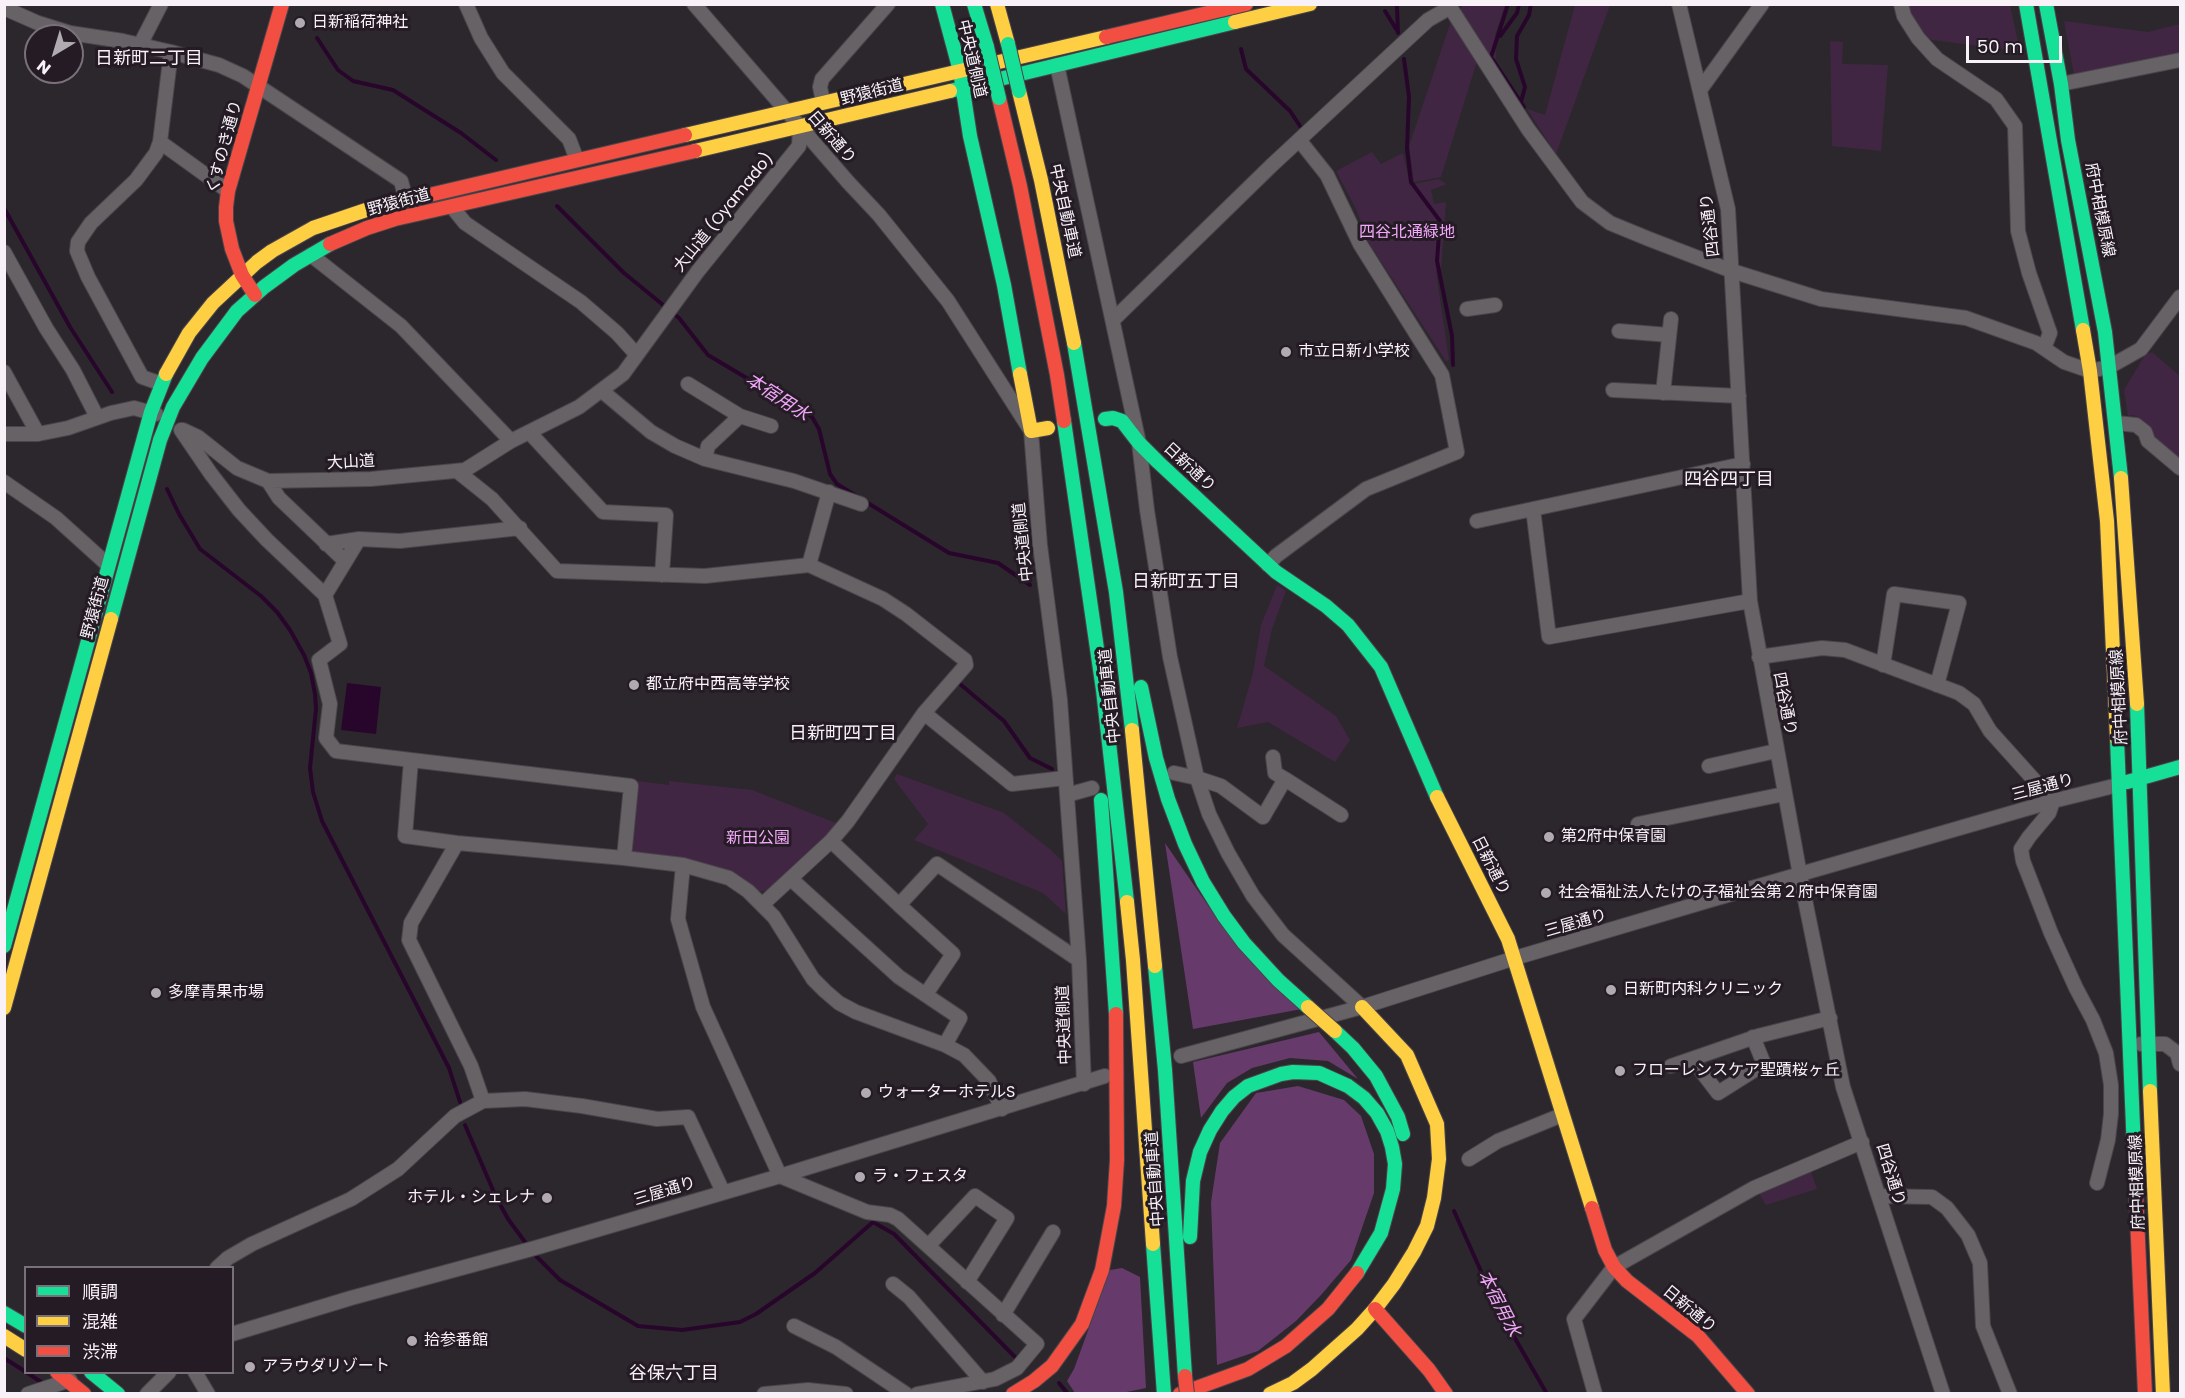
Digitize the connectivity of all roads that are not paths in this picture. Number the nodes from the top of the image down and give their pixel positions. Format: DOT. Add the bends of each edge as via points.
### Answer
graph roads {
  1 [pos="161,4"];
  2 [pos="282,4"];
  3 [pos="466,4"];
  4 [pos="694,4"];
  5 [pos="888,4"];
  6 [pos="942,4"];
  7 [pos="974,4"];
  8 [pos="997,4"];
  9 [pos="1246,4"];
  10 [pos="1310,4"];
  11 [pos="1679,4"];
  12 [pos="1762,4"];
  13 [pos="1901,4"];
  14 [pos="2026,4"];
  15 [pos="2046,4"];
  16 [pos="1449,6"];
  17 [pos="4,8"];
  18 [pos="140,45"];
  19 [pos="171,52"];
  20 [pos="2181,60"];
  21 [pos="1057,65"];
  22 [pos="960,71"];
  23 [pos="2061,84"];
  24 [pos="259,86"];
  25 [pos="962,88"];
  26 [pos="1700,90"];
  27 [pos="823,102"];
  28 [pos="786,111"];
  29 [pos="800,127"];
  30 [pos="2068,140"];
  31 [pos="1300,141"];
  32 [pos="160,142"];
  33 [pos="2051,144"];
  34 [pos="577,160"];
  35 [pos="228,191"];
  36 [pos="406,200"];
  37 [pos="452,207"];
  38 [pos="4,252"];
  39 [pos="311,255"];
  40 [pos="1732,271"];
  41 [pos="242,275"];
  42 [pos="255,295"];
  43 [pos="2181,297"];
  44 [pos="1495,305"];
  45 [pos="1467,309"];
  46 [pos="669,311"];
  47 [pos="1671,319"];
  48 [pos="1113,320"];
  49 [pos="1619,332"];
  50 [pos="1670,334"];
  51 [pos="2044,348"];
  52 [pos="636,354"];
  53 [pos="2109,367"];
  54 [pos="2090,371"];
  55 [pos="4,372"];
  56 [pos="162,384"];
  57 [pos="688,384"];
  58 [pos="1613,390"];
  59 [pos="602,391"];
  60 [pos="1664,393"];
  61 [pos="1739,396"];
  62 [pos="151,412"];
  63 [pos="740,416"];
  64 [pos="97,417"];
  65 [pos="1105,418"];
  66 [pos="168,420"];
  67 [pos="2116,423"];
  68 [pos="771,426"];
  69 [pos="1048,428"];
  70 [pos="182,429"];
  71 [pos="1030,431"];
  72 [pos="529,432"];
  73 [pos="4,434"];
  74 [pos="38,434"];
  75 [pos="511,441"];
  76 [pos="1139,443"];
  77 [pos="705,459"];
  78 [pos="1743,464"];
  79 [pos="2181,468"];
  80 [pos="1072,469"];
  81 [pos="457,471"];
  82 [pos="1097,473"];
  83 [pos="268,481"];
  84 [pos="4,482"];
  85 [pos="829,492"];
  86 [pos="861,504"];
  87 [pos="1533,509"];
  88 [pos="1477,521"];
  89 [pos="520,528"];
  90 [pos="359,539"];
  91 [pos="326,544"];
  92 [pos="345,561"];
  93 [pos="108,565"];
  94 [pos="809,565"];
  95 [pos="1268,565"];
  96 [pos="663,575"];
  97 [pos="325,595"];
  98 [pos="1750,601"];
  99 [pos="1759,657"];
  100 [pos="1883,664"];
  101 [pos="1937,685"];
  102 [pos="924,713"];
  103 [pos="1776,751"];
  104 [pos="1273,757"];
  105 [pos="411,760"];
  106 [pos="1709,766"];
  107 [pos="2181,767"];
  108 [pos="1065,778"];
  109 [pos="1197,778"];
  110 [pos="2141,778"];
  111 [pos="1176,779"];
  112 [pos="1285,779"];
  113 [pos="2118,785"];
  114 [pos="1092,791"];
  115 [pos="1784,794"];
  116 [pos="1067,795"];
  117 [pos="2053,801"];
  118 [pos="1341,815"];
  119 [pos="1638,824"];
  120 [pos="831,841"];
  121 [pos="457,843"];
  122 [pos="624,858"];
  123 [pos="683,865"];
  124 [pos="1800,875"];
  125 [pos="791,879"];
  126 [pos="763,904"];
  127 [pos="898,906"];
  128 [pos="4,946"];
  129 [pos="1515,958"];
  130 [pos="1079,960"];
  131 [pos="926,994"];
  132 [pos="1362,1007"];
  133 [pos="4,1008"];
  134 [pos="1830,1018"];
  135 [pos="1753,1037"];
  136 [pos="2130,1044"];
  137 [pos="2148,1044"];
  138 [pos="945,1045"];
  139 [pos="1181,1056"];
  140 [pos="1692,1059"];
  141 [pos="2181,1064"];
  142 [pos="1671,1066"];
  143 [pos="1105,1076"];
  144 [pos="1084,1084"];
  145 [pos="483,1101"];
  146 [pos="1002,1109"];
  147 [pos="1562,1115"];
  148 [pos="1862,1142"];
  149 [pos="1469,1159"];
  150 [pos="780,1176"];
  151 [pos="2097,1183"];
  152 [pos="723,1192"];
  153 [pos="1878,1196"];
  154 [pos="1053,1232"];
  155 [pos="929,1245"];
  156 [pos="219,1266"];
  157 [pos="1614,1267"];
  158 [pos="966,1282"];
  159 [pos="893,1284"];
  160 [pos="1375,1309"];
  161 [pos="4,1312"];
  162 [pos="1003,1315"];
  163 [pos="24,1325"];
  164 [pos="794,1326"];
  165 [pos="234,1333"];
  166 [pos="4,1336"];
  167 [pos="24,1349"];
  168 [pos="83,1374"];
  169 [pos="95,1374"];
  170 [pos="167,1374"];
  171 [pos="196,1374"];
  172 [pos="62,1376"];
  173 [pos="1185,1376"];
  174 [pos="983,1382"];
  175 [pos="1164,1389"];
  176 [pos="28,1394"];
  177 [pos="84,1394"];
  178 [pos="118,1394"];
  179 [pos="147,1394"];
  180 [pos="208,1394"];
  181 [pos="764,1394"];
  182 [pos="846,1394"];
  183 [pos="906,1394"];
  184 [pos="917,1394"];
  185 [pos="1013,1394"];
  186 [pos="1180,1394"];
  187 [pos="1187,1394"];
  188 [pos="1218,1394"];
  189 [pos="1270,1394"];
  190 [pos="1446,1394"];
  191 [pos="1595,1394"];
  192 [pos="1748,1394"];
  193 [pos="1943,1394"];
  194 [pos="2010,1394"];
  195 [pos="2145,1394"];
  196 [pos="2163,1394"];
  1 -- 18 [label="street"];
  2 -- 24 [label="main road, くすのき通り"];
  3 -- 34 [label="street" via="503,73 569,140"];
  4 -- 28 [label="street, 日新通り"];
  5 -- 27 [label="street" via="822,79"];
  6 -- 22 [label="main road, 中央道側道"];
  7 -- 80 [label="main road, 中央自動車道, bridge" via="1027,219"];
  8 -- 82 [label="main road, 中央自動車道, bridge" via="1041,180"];
  9 -- 22 [label="main road, 野猿街道"];
  10 -- 21 [label="main road, 野猿街道"];
  11 -- 26 [label="street, 四谷通り"];
  12 -- 26 [label="street"];
  13 -- 51 [label="street" via="1918,38 1937,59 1996,99 2015,126 2018,231 2049,333"];
  14 -- 33 [label="main road, 府中相模原線"];
  15 -- 23 [label="main road, 府中相模原線"];
  16 -- 31 [label="street" via="1428,20"];
  16 -- 40 [label="street" via="1533,136 1582,202 1610,223"];
  17 -- 18 [label="street" via="70,33"];
  18 -- 19 [label="street"];
  19 -- 24 [label="street" via="219,65"];
  19 -- 32 [label="street"];
  20 -- 23 [label="street"];
  21 -- 25 [label="main road, 野猿街道"];
  21 -- 48 [label="street"];
  22 -- 25 [label="main road, 中央道側道"];
  22 -- 27 [label="main road, 野猿街道"];
  23 -- 30 [label="main road, 府中相模原線"];
  24 -- 35 [label="main road, くすのき通り"];
  24 -- 36 [label="street" via="401,181"];
  25 -- 29 [label="main road, 野猿街道"];
  25 -- 71 [label="main road, 中央道側道"];
  26 -- 40 [label="street, 四谷通り" via="1728,209"];
  27 -- 28 [label="main road, 野猿街道"];
  28 -- 29 [label="street, 日新通り"];
  28 -- 34 [label="main road, 野猿街道"];
  29 -- 37 [label="main road, 野猿街道"];
  29 -- 46 [label="street, 大山道 (Oyamado)" via="799,146"];
  29 -- 71 [label="street, 日新通り" via="879,215 948,301"];
  30 -- 33 [label="main road"];
  30 -- 53 [label="main road, 府中相模原線"];
  31 -- 48 [label="street"];
  31 -- 95 [label="street" via="1327,175 1360,244 1442,375 1457,452 1366,489"];
  32 -- 35 [label="street"];
  32 -- 56 [label="street" via="136,180 91,223 78,242 77,251 142,377"];
  33 -- 54 [label="main road, 府中相模原線"];
  34 -- 36 [label="main road, 野猿街道"];
  35 -- 41 [label="main road, くすのき通り" via="226,221 231,249"];
  36 -- 41 [label="main road, 野猿街道" via="313,228 272,251"];
  37 -- 39 [label="main road, 野猿街道" via="367,228"];
  37 -- 52 [label="street" via="465,223 581,302"];
  38 -- 64 [label="street"];
  39 -- 42 [label="main road, 野猿街道"];
  39 -- 75 [label="street" via="400,326"];
  40 -- 51 [label="street" via="1821,299 1966,318"];
  40 -- 61 [label="street, 四谷通り"];
  41 -- 42 [label="main road, くすのき通り"];
  41 -- 56 [label="main road, 野猿街道" via="189,333"];
  42 -- 66 [label="main road, 野猿街道" via="211,345"];
  43 -- 53 [label="street" via="2141,349"];
  44 -- 45 [label="street"];
  46 -- 52 [label="street, 大山道"];
  47 -- 50 [label="street"];
  48 -- 76 [label="street"];
  49 -- 50 [label="street"];
  50 -- 60 [label="street"];
  51 -- 54 [label="street" via="2064,362"];
  52 -- 59 [label="street, 大山道" via="623,374"];
  53 -- 54 [label="street"];
  53 -- 67 [label="main road, 府中相模原線"];
  54 -- 113 [label="main road, 府中相模原線" via="2107,521"];
  55 -- 74 [label="street"];
  56 -- 62 [label="main road, 野猿街道"];
  57 -- 63 [label="street"];
  58 -- 60 [label="street"];
  59 -- 72 [label="street, 大山道"];
  59 -- 77 [label="street" via="651,432"];
  60 -- 61 [label="street"];
  61 -- 78 [label="street, 四谷通り"];
  62 -- 64 [label="street, 大山道" via="134,408"];
  62 -- 66 [label="street, 大山道"];
  62 -- 93 [label="main road, 野猿街道"];
  63 -- 68 [label="street"];
  63 -- 77 [label="street" via="708,446"];
  64 -- 74 [label="street, 大山道"];
  65 -- 76 [label="main road, 日新通り" via="1122,421"];
  66 -- 70 [label="street, 大山道"];
  66 -- 133 [label="main road, 野猿街道"];
  67 -- 79 [label="street" via="2136,425 2148,441"];
  67 -- 110 [label="main road, 府中相模原線" via="2129,561"];
  69 -- 71 [label="main road"];
  70 -- 83 [label="street, 大山道" via="237,468"];
  70 -- 97 [label="street" via="239,510"];
  71 -- 108 [label="street, 中央道側道"];
  72 -- 75 [label="street, 大山道"];
  72 -- 96 [label="street" via="603,512 666,515"];
  73 -- 74 [label="street, 大山道"];
  75 -- 81 [label="street, 大山道" via="465,470"];
  76 -- 95 [label="main road, 日新通り"];
  76 -- 109 [label="street" via="1170,657"];
  77 -- 85 [label="street"];
  78 -- 87 [label="street"];
  78 -- 98 [label="street, 四谷通り"];
  80 -- 175 [label="main road, 中央自動車道" via="1108,724 1132,948"];
  80 -- 185 [label="main road" via="1116,1012 1116,1183 1102,1270 1082,1323 1052,1366"];
  81 -- 83 [label="street, 大山道" via="371,479"];
  81 -- 89 [label="street"];
  82 -- 173 [label="main road, 中央自動車道" via="1130,706 1165,1070"];
  82 -- 188 [label="main road, bridge" via="1156,758 1178,826 1203,882 1233,929 1278,980 1353,1048 1376,1076 1398,1117 1406,1154 1403,1201 1396,1224 1368,1277 1348,1303 1320,1333 1284,1360"];
  83 -- 91 [label="street" via="279,498"];
  84 -- 93 [label="street" via="56,518"];
  85 -- 86 [label="street"];
  85 -- 94 [label="street"];
  87 -- 88 [label="street"];
  87 -- 98 [label="street" via="1549,637"];
  89 -- 90 [label="street" via="400,541"];
  89 -- 96 [label="street" via="557,571"];
  90 -- 91 [label="street"];
  90 -- 92 [label="street"];
  91 -- 92 [label="street"];
  92 -- 97 [label="street"];
  93 -- 128 [label="main road, 野猿街道"];
  94 -- 96 [label="street" via="705,576"];
  94 -- 102 [label="street" via="906,614 965,660 966,665"];
  95 -- 129 [label="main road, 日新通り" via="1348,625 1380,667 1443,810"];
  97 -- 105 [label="street" via="340,644 319,660 330,704 326,738 336,751"];
  98 -- 99 [label="street, 四谷通り"];
  99 -- 100 [label="street" via="1822,648 1845,650"];
  99 -- 103 [label="street, 四谷通り"];
  100 -- 101 [label="street"];
  100 -- 101 [label="street" via="1894,594 1959,603"];
  101 -- 117 [label="street" via="1974,704 1990,731"];
  102 -- 108 [label="street" via="1012,784"];
  102 -- 120 [label="street"];
  103 -- 106 [label="street"];
  103 -- 115 [label="street, 四谷通り"];
  104 -- 112 [label="street" via="1275,773"];
  105 -- 121 [label="street" via="405,836"];
  105 -- 122 [label="street" via="631,786"];
  107 -- 110 [label="main road"];
  108 -- 116 [label="street, 中央道側道"];
  109 -- 111 [label="street"];
  109 -- 112 [label="street" via="1221,786 1263,817"];
  109 -- 132 [label="street" via="1209,814 1253,896 1283,934"];
  110 -- 113 [label="main road"];
  110 -- 137 [label="main road, 府中相模原線"];
  112 -- 118 [label="street"];
  113 -- 117 [label="street, 三屋通り"];
  113 -- 136 [label="main road, 府中相模原線"];
  114 -- 116 [label="street"];
  115 -- 119 [label="street"];
  115 -- 124 [label="street, 四谷通り"];
  116 -- 130 [label="street, 中央道側道"];
  117 -- 124 [label="street, 三屋通り"];
  117 -- 151 [label="street" via="2049,813 2021,849 2051,933 2106,1053 2111,1114"];
  120 -- 125 [label="street"];
  120 -- 127 [label="street"];
  121 -- 122 [label="street"];
  121 -- 145 [label="street" via="411,922 409,940 471,1065"];
  122 -- 123 [label="street"];
  123 -- 126 [label="street" via="729,878"];
  123 -- 150 [label="street" via="678,919 703,1007"];
  124 -- 129 [label="street, 三屋通り"];
  124 -- 134 [label="street, 四谷通り"];
  125 -- 126 [label="street"];
  125 -- 131 [label="street" via="900,976"];
  126 -- 138 [label="street" via="813,979 839,1003"];
  127 -- 130 [label="street" via="937,864"];
  127 -- 131 [label="street" via="953,954"];
  129 -- 132 [label="street, 三屋通り"];
  129 -- 147 [label="main road, 日新通り"];
  130 -- 144 [label="street, 中央道側道"];
  131 -- 138 [label="street" via="960,1018"];
  132 -- 139 [label="street, 三屋通り"];
  132 -- 160 [label="main road" via="1407,1055 1437,1124 1438,1159 1427,1226"];
  134 -- 135 [label="street"];
  134 -- 148 [label="street, 四谷通り" via="1843,1087"];
  135 -- 140 [label="street"];
  135 -- 140 [label="street" via="1764,1064 1718,1093"];
  136 -- 137 [label="street"];
  136 -- 195 [label="main road, 府中相模原線"];
  137 -- 141 [label="street" via="2165,1044 2177,1053"];
  137 -- 196 [label="main road, 府中相模原線"];
  138 -- 146 [label="street" via="964,1055 989,1080"];
  140 -- 142 [label="street"];
  143 -- 144 [label="street, 三屋通り"];
  144 -- 146 [label="street, 三屋通り"];
  145 -- 152 [label="street" via="525,1099 657,1119 688,1117"];
  145 -- 156 [label="street" via="455,1116 398,1169 351,1199 252,1244"];
  146 -- 150 [label="street, 三屋通り"];
  147 -- 149 [label="street" via="1497,1141"];
  147 -- 157 [label="main road, 日新通り" via="1600,1236"];
  148 -- 153 [label="street, 四谷通り"];
  148 -- 157 [label="street" via="1754,1188"];
  150 -- 152 [label="street, 三屋通り"];
  150 -- 155 [label="street" via="867,1212 890,1215"];
  152 -- 165 [label="street, 三屋通り"];
  153 -- 193 [label="street, 四谷通り"];
  153 -- 194 [label="street" via="1932,1197 1947,1208 1968,1235 1980,1263 1983,1326"];
  154 -- 162 [label="street"];
  155 -- 158 [label="street"];
  155 -- 158 [label="street" via="975,1196 1007,1218"];
  157 -- 191 [label="street" via="1574,1319"];
  157 -- 192 [label="main road, 日新通り" via="1698,1336"];
  158 -- 162 [label="street"];
  159 -- 174 [label="street"];
  160 -- 189 [label="main road" via="1312,1369"];
  160 -- 190 [label="main road"];
  161 -- 163 [label="main road"];
  162 -- 174 [label="street" via="1037,1344 1017,1368"];
  164 -- 183 [label="street" via="836,1347"];
  166 -- 167 [label="main road"];
  168 -- 172 [label="street"];
  169 -- 178 [label="main road"];
  170 -- 179 [label="street"];
  171 -- 180 [label="street"];
  172 -- 176 [label="street"];
  172 -- 177 [label="main road"];
  173 -- 186 [label="main road" via="1193,1180 1210,1130 1234,1098 1265,1079 1281,1074 1319,1073 1348,1086 1377,1113 1387,1131 1395,1164 1389,1210 1371,1252 1328,1309 1286,1346 1248,1369"];
  173 -- 187 [label="main road, 中央自動車道, bridge"];
  174 -- 184 [label="street"];
  181 -- 182 [label="street" via="808,1390"];
}
